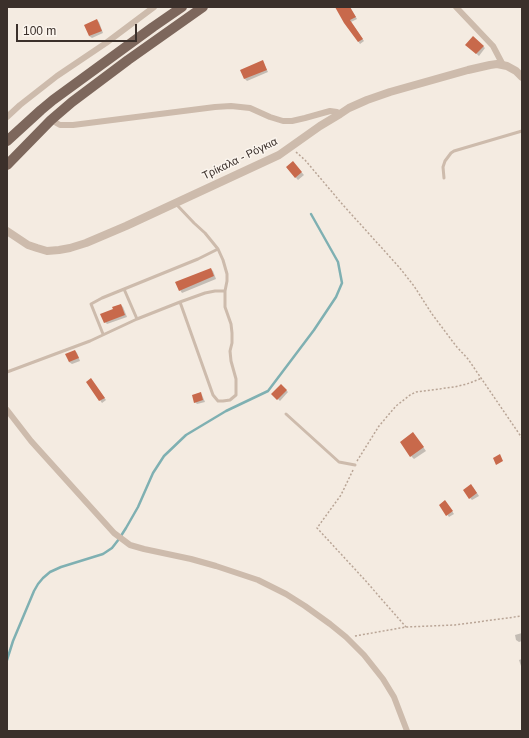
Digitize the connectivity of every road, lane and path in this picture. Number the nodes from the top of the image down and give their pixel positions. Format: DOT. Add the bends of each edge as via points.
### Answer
graph roads {
  1 [pos="154,7"];
  2 [pos="182,7"];
  3 [pos="203,7"];
  4 [pos="456,7"];
  5 [pos="503,65"];
  6 [pos="522,77"];
  7 [pos="340,114"];
  8 [pos="7,117"];
  9 [pos="51,120"];
  10 [pos="522,131"];
  11 [pos="7,141"];
  12 [pos="291,146"];
  13 [pos="7,165"];
  14 [pos="444,178"];
  15 [pos="175,203"];
  16 [pos="8,231"];
  17 [pos="218,249"];
  18 [pos="124,289"];
  19 [pos="225,291"];
  20 [pos="180,302"];
  21 [pos="137,319"];
  22 [pos="103,334"];
  23 [pos="7,372"];
  24 [pos="482,378"];
  25 [pos="7,410"];
  26 [pos="286,414"];
  27 [pos="522,438"];
  28 [pos="355,465"];
  29 [pos="522,616"];
  30 [pos="406,627"];
  31 [pos="346,637"];
  32 [pos="407,731"];
  1 -- 8 [label="street" via="57,76"];
  2 -- 11 [label="main road" via="49,103"];
  3 -- 9 [label="main road" via="128,60"];
  4 -- 5 [label="street" via="493,46"];
  5 -- 6 [label="street"];
  5 -- 7 [label="street, Τρίκαλα - Ρόγκια" via="477,67 398,90 367,100"];
  7 -- 9 [label="street" via="330,111 283,121 250,108 231,106 73,125 60,125"];
  7 -- 12 [label="street, Τρίκαλα - Ρόγκια"];
  9 -- 13 [label="main road"];
  10 -- 14 [label="lane" via="454,151 445,161"];
  12 -- 15 [label="street, Τρίκαλα - Ρόγκια" via="278,155"];
  12 -- 24 [label="path" via="399,267"];
  15 -- 16 [label="street, Τρίκαλα - Ρόγκια" via="86,243 59,250 47,251 28,245"];
  15 -- 17 [label="lane" via="205,232"];
  17 -- 18 [label="lane"];
  17 -- 19 [label="lane" via="227,274"];
  18 -- 21 [label="lane"];
  18 -- 22 [label="lane" via="90,304"];
  19 -- 20 [label="lane" via="205,293"];
  19 -- 20 [label="lane" via="225,307 232,333 231,361 236,379 236,395 230,400 218,401 213,395"];
  20 -- 21 [label="lane"];
  21 -- 22 [label="lane"];
  22 -- 23 [label="lane"];
  24 -- 27 [label="path"];
  24 -- 28 [label="path" via="467,384 410,395 396,406 379,426"];
  25 -- 31 [label="street" via="31,441 114,533 130,545 227,569 268,584 309,608"];
  26 -- 28 [label="lane" via="339,462"];
  28 -- 30 [label="path" via="341,495 317,528"];
  29 -- 30 [label="path"];
  30 -- 31 [label="path"];
  31 -- 32 [label="street" via="372,664 389,688"];
}
